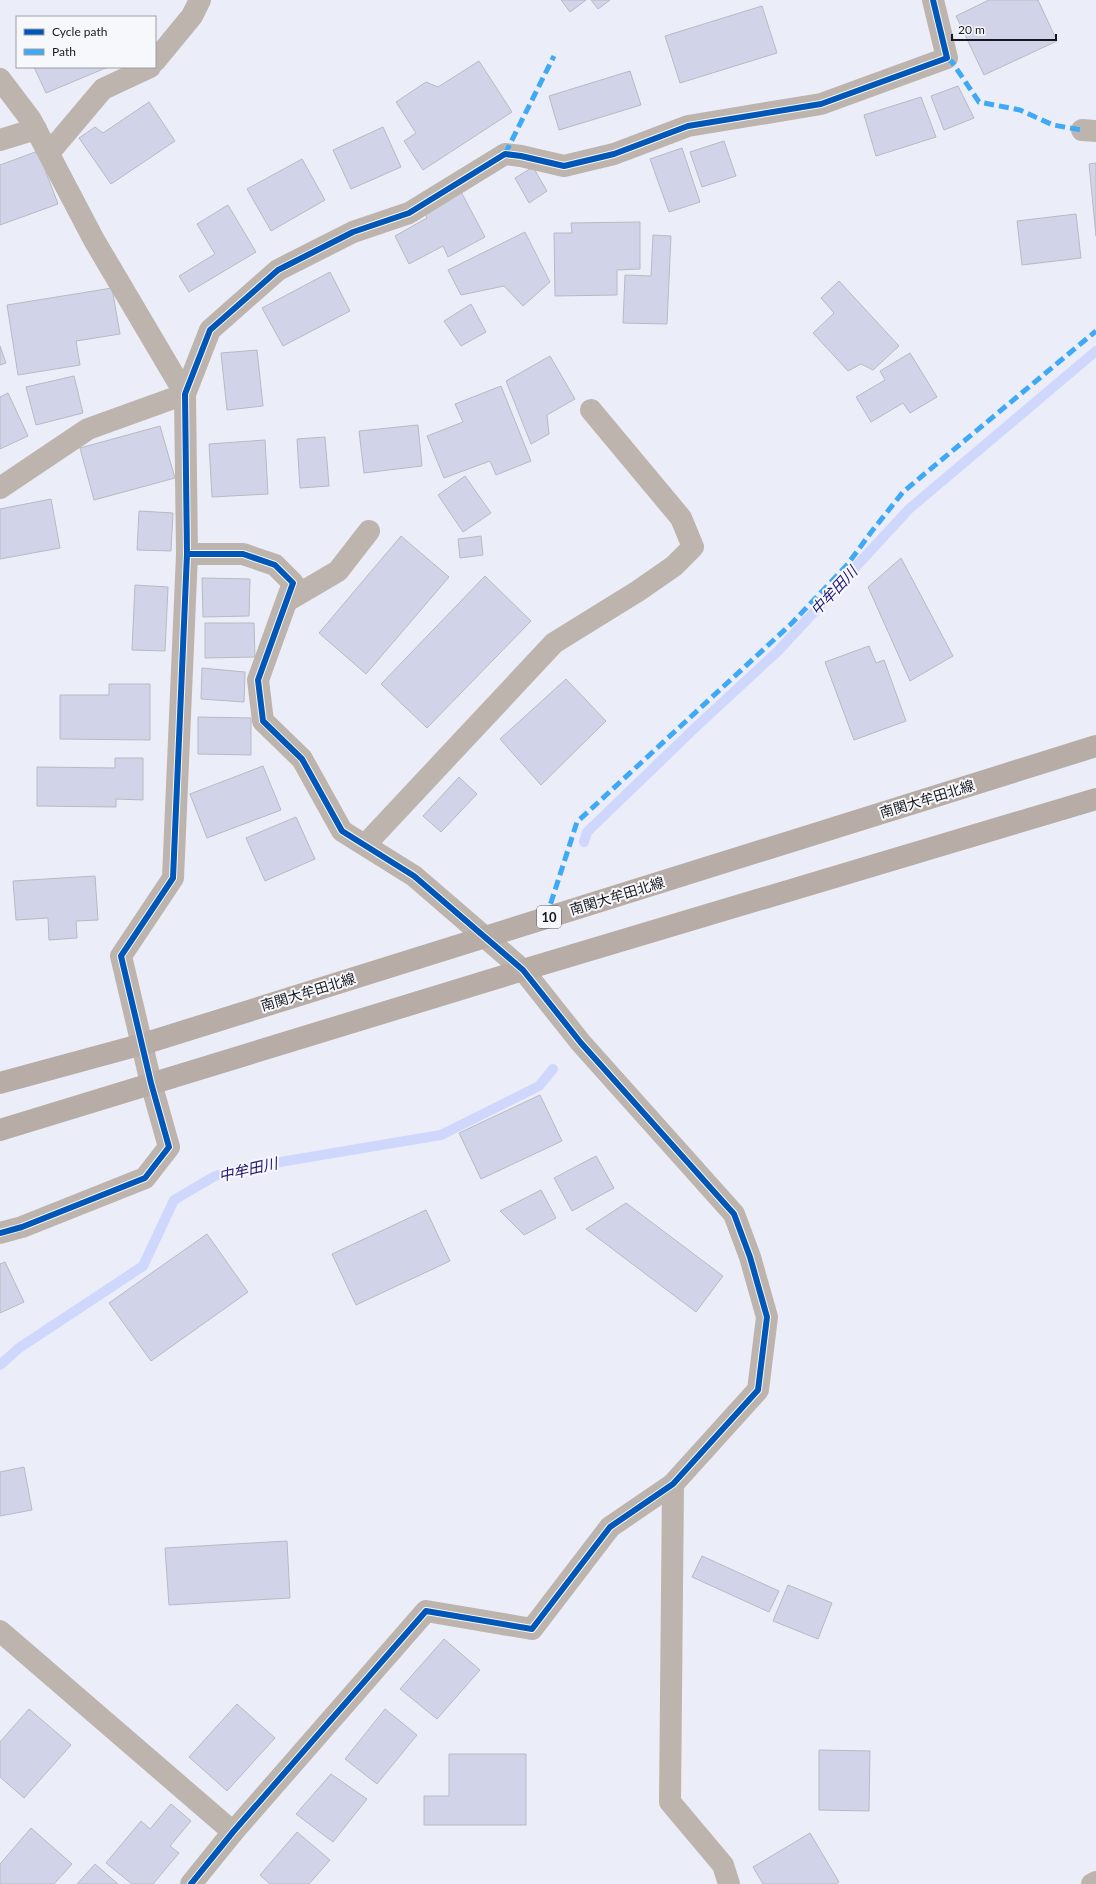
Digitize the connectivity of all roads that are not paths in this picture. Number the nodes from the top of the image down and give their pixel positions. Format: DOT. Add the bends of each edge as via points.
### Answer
graph roads {
  1 [pos="200,0"];
  2 [pos="933,0"];
  3 [pos="156,60"];
  4 [pos="148,68"];
  5 [pos="0,79"];
  6 [pos="36,129"];
  7 [pos="0,140"];
  8 [pos="49,154"];
  9 [pos="185,394"];
  10 [pos="591,410"];
  11 [pos="0,488"];
  12 [pos="369,531"];
  13 [pos="187,554"];
  14 [pos="287,601"];
  15 [pos="1096,746"];
  16 [pos="1096,799"];
  17 [pos="366,845"];
  18 [pos="484,937"];
  19 [pos="523,970"];
  20 [pos="143,1044"];
  21 [pos="0,1083"];
  22 [pos="151,1083"];
  23 [pos="0,1130"];
  24 [pos="0,1233"];
  25 [pos="673,1484"];
  26 [pos="0,1631"];
  27 [pos="233,1832"];
  28 [pos="1096,1882"];
  29 [pos="191,1884"];
  30 [pos="729,1884"];
  31 [pos="1092,1884"];
  1 -- 3 [label="street" via="192,16"];
  2 -- 9 [label="street" via="947,58 820,104 688,126 614,154 564,166 505,154 409,213 353,232 278,270 210,330"];
  4 -- 8 [label="street" via="103,89"];
  5 -- 6 [label="street"];
  6 -- 7 [label="street"];
  6 -- 8 [label="street"];
  8 -- 9 [label="street" via="94,240"];
  9 -- 11 [label="street" via="88,429"];
  9 -- 13 [label="street"];
  10 -- 17 [label="street" via="681,518 693,547 674,566 554,643"];
  12 -- 14 [label="street" via="338,571"];
  13 -- 14 [label="street" via="242,554 275,565 293,583"];
  13 -- 20 [label="street" via="173,878 121,956"];
  14 -- 17 [label="street" via="258,680 263,721 302,759 342,831"];
  15 -- 18 [label="main road, 南関大牟田北線 / 10"];
  16 -- 19 [label="main road"];
  17 -- 18 [label="street" via="414,876"];
  18 -- 19 [label="street"];
  18 -- 20 [label="main road, 南関大牟田北線 / 10"];
  19 -- 22 [label="main road"];
  19 -- 25 [label="street" via="581,1043 734,1214 750,1257 767,1317 758,1390"];
  20 -- 21 [label="main road, 南関大牟田北線 / 10"];
  20 -- 22 [label="street"];
  22 -- 23 [label="main road"];
  22 -- 24 [label="street" via="169,1147 144,1178 22,1227"];
  25 -- 27 [label="street" via="610,1527 532,1629 426,1611"];
  25 -- 30 [label="street" via="670,1802 722,1865"];
  26 -- 27 [label="street"];
  27 -- 29 [label="street"];
  28 -- 31 [label="street"];
}
